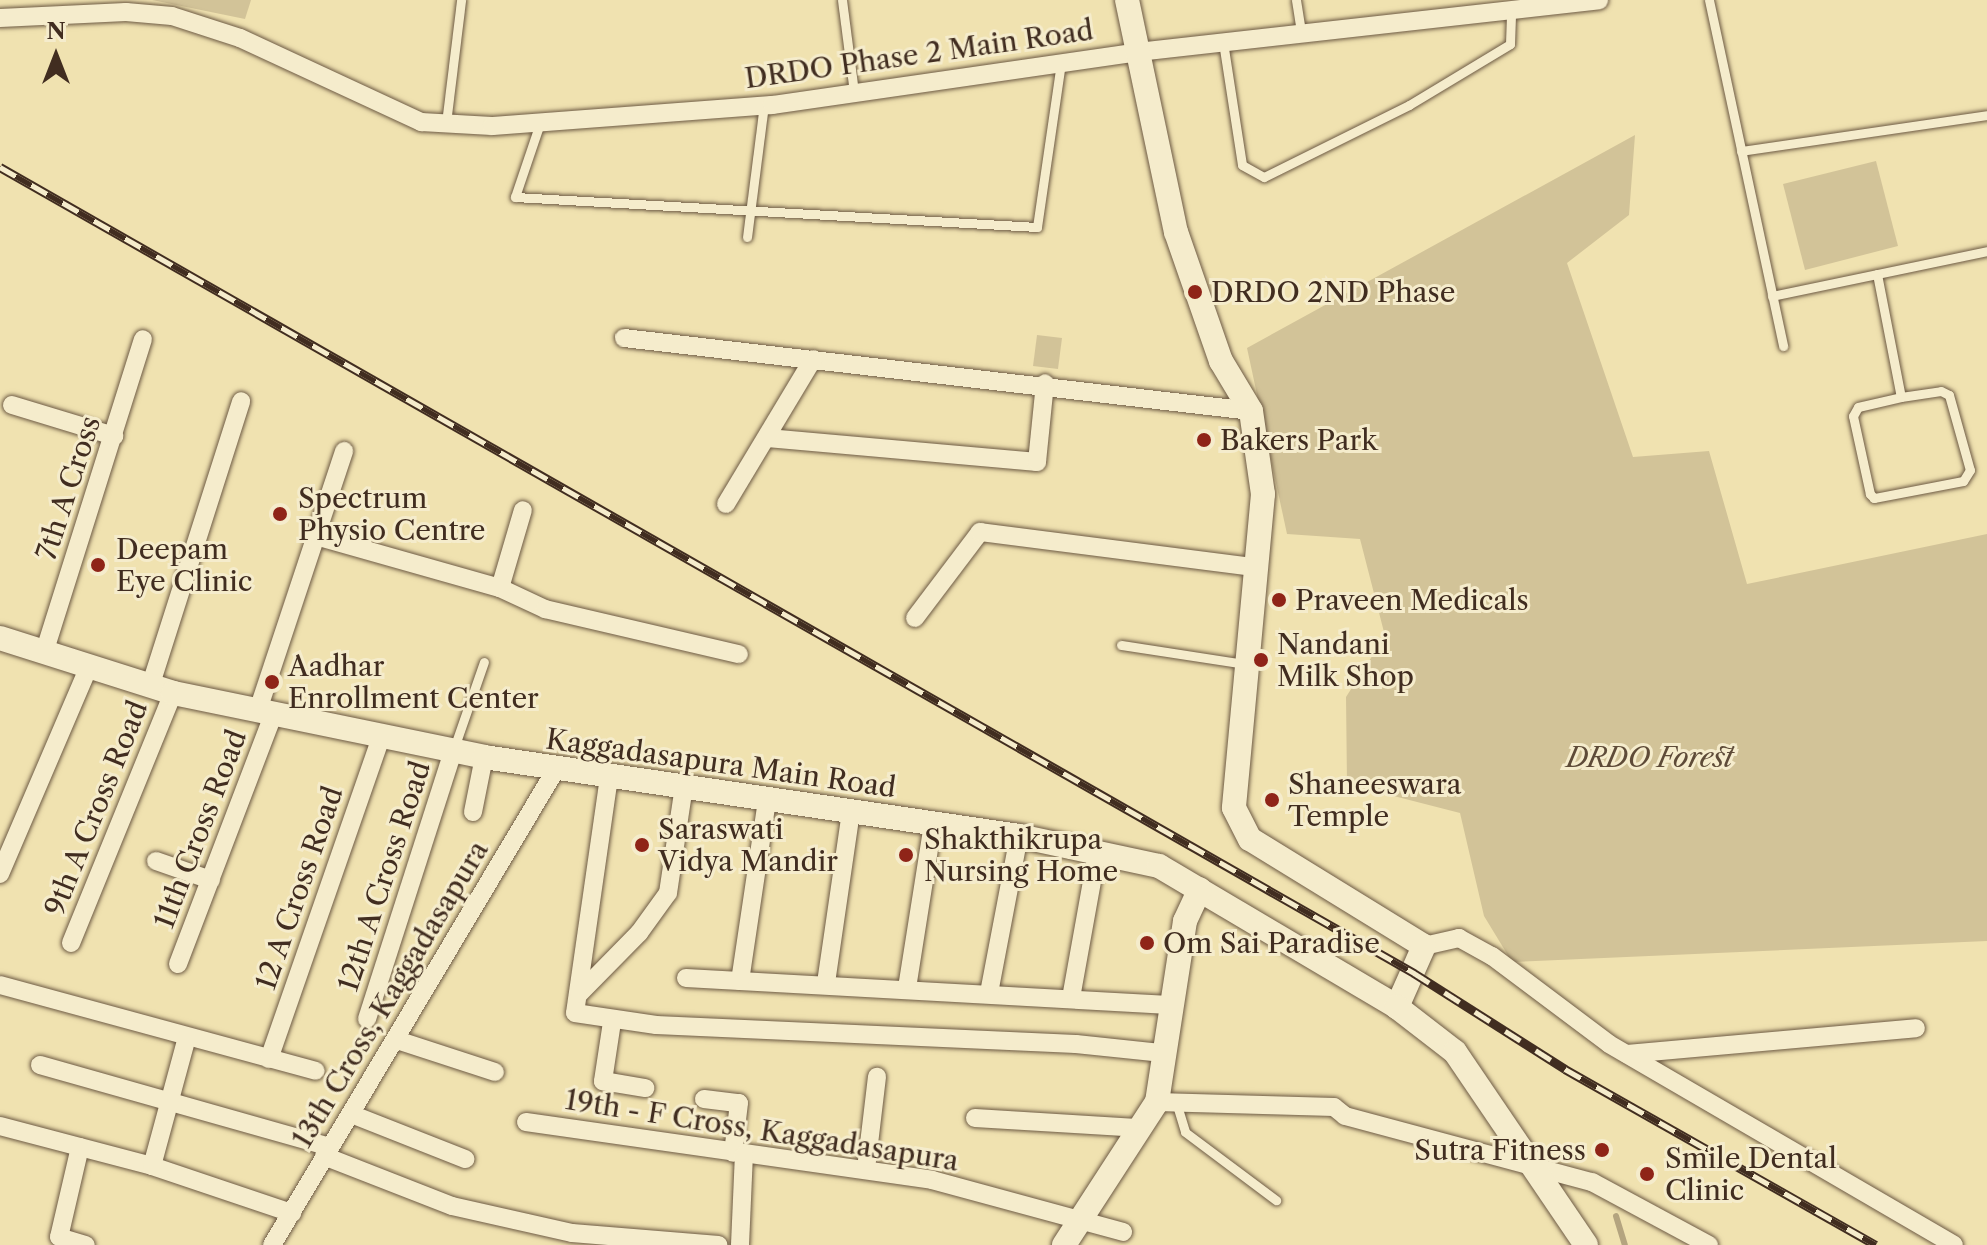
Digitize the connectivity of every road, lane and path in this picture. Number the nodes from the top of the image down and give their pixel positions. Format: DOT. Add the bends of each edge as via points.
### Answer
graph roads {
  1 [pos="461,0"];
  2 [pos="842,0"];
  3 [pos="1127,0"];
  4 [pos="1296,0"];
  5 [pos="1599,0"];
  6 [pos="1709,0"];
  7 [pos="1511,10"];
  8 [pos="0,18"];
  9 [pos="1301,33"];
  10 [pos="1223,42"];
  11 [pos="1138,52"];
  12 [pos="1061,63"];
  13 [pos="854,93"];
  14 [pos="764,105"];
  15 [pos="1987,115"];
  16 [pos="446,123"];
  17 [pos="540,123"];
  18 [pos="1741,151"];
  19 [pos="750,211"];
  20 [pos="747,237"];
  21 [pos="1987,251"];
  22 [pos="1877,274"];
  23 [pos="1772,296"];
  24 [pos="624,338"];
  25 [pos="143,339"];
  26 [pos="1783,346"];
  27 [pos="813,359"];
  28 [pos="1045,383"];
  29 [pos="1901,397"];
  30 [pos="241,401"];
  31 [pos="12,405"];
  32 [pos="1251,411"];
  33 [pos="114,436"];
  34 [pos="768,438"];
  35 [pos="344,451"];
  36 [pos="726,504"];
  37 [pos="523,510"];
  38 [pos="316,536"];
  39 [pos="1255,567"];
  40 [pos="500,588"];
  41 [pos="915,618"];
  42 [pos="1,641"];
  43 [pos="1121,645"];
  44 [pos="44,653"];
  45 [pos="739,654"];
  46 [pos="484,662"];
  47 [pos="1245,664"];
  48 [pos="88,669"];
  49 [pos="162,690"];
  50 [pos="266,712"];
  51 [pos="382,735"];
  52 [pos="453,751"];
  53 [pos="484,757"];
  54 [pos="555,771"];
  55 [pos="609,777"];
  56 [pos="684,786"];
  57 [pos="767,800"];
  58 [pos="473,812"];
  59 [pos="851,812"];
  60 [pos="933,823"];
  61 [pos="1019,836"];
  62 [pos="1097,853"];
  63 [pos="156,861"];
  64 [pos="0,874"];
  65 [pos="211,880"];
  66 [pos="1200,889"];
  67 [pos="71,943"];
  68 [pos="1424,946"];
  69 [pos="178,964"];
  70 [pos="686,978"];
  71 [pos="740,981"];
  72 [pos="826,983"];
  73 [pos="0,985"];
  74 [pos="907,988"];
  75 [pos="989,993"];
  76 [pos="579,994"];
  77 [pos="1071,998"];
  78 [pos="1169,1005"];
  79 [pos="1397,1007"];
  80 [pos="367,1019"];
  81 [pos="612,1022"];
  82 [pos="1916,1028"];
  83 [pos="187,1037"];
  84 [pos="397,1040"];
  85 [pos="1161,1053"];
  86 [pos="1627,1054"];
  87 [pos="269,1059"];
  88 [pos="40,1065"];
  89 [pos="316,1071"];
  90 [pos="495,1072"];
  91 [pos="877,1077"];
  92 [pos="645,1088"];
  93 [pos="704,1099"];
  94 [pos="1166,1101"];
  95 [pos="170,1102"];
  96 [pos="351,1114"];
  97 [pos="975,1118"];
  98 [pos="526,1122"];
  99 [pos="0,1126"];
  100 [pos="1137,1128"];
  101 [pos="80,1147"];
  102 [pos="327,1152"];
  103 [pos="739,1154"];
  104 [pos="465,1159"];
  105 [pos="1531,1164"];
  106 [pos="152,1166"];
  107 [pos="866,1169"];
  108 [pos="1276,1200"];
  109 [pos="292,1213"];
  110 [pos="1083,1218"];
  111 [pos="1123,1232"];
  112 [pos="571,1239"];
  113 [pos="86,1245"];
  114 [pos="272,1245"];
  115 [pos="719,1245"];
  116 [pos="740,1245"];
  117 [pos="1064,1245"];
  118 [pos="1586,1245"];
  119 [pos="1709,1245"];
  120 [pos="1954,1245"];
  1 -- 16 [label="lane"];
  2 -- 13 [label="lane"];
  3 -- 11 [label="main road"];
  4 -- 9 [label="lane"];
  5 -- 7 [label="street, DRDO Phase 2 Main Road"];
  6 -- 18 [label="lane"];
  7 -- 9 [label="street, DRDO Phase 2 Main Road"];
  7 -- 10 [label="lane" via="1510,44 1409,105 1264,177 1242,165"];
  8 -- 16 [label="street, DRDO Phase 2 Main Road" via="126,12 172,16 261,49 421,122"];
  9 -- 10 [label="street, DRDO Phase 2 Main Road"];
  10 -- 11 [label="street, DRDO Phase 2 Main Road"];
  11 -- 12 [label="street, DRDO Phase 2 Main Road"];
  11 -- 32 [label="main road" via="1176,232 1221,361"];
  12 -- 13 [label="street, DRDO Phase 2 Main Road"];
  12 -- 19 [label="lane" via="1037,227"];
  13 -- 14 [label="street, DRDO Phase 2 Main Road"];
  14 -- 17 [label="street, DRDO Phase 2 Main Road"];
  14 -- 19 [label="lane"];
  15 -- 18 [label="lane"];
  16 -- 17 [label="street, DRDO Phase 2 Main Road"];
  17 -- 19 [label="lane" via="515,197"];
  18 -- 23 [label="lane"];
  19 -- 20 [label="lane"];
  21 -- 22 [label="lane"];
  22 -- 23 [label="lane"];
  22 -- 29 [label="lane"];
  23 -- 26 [label="lane"];
  24 -- 27 [label="street"];
  25 -- 33 [label="street, 7th A Cross"];
  27 -- 28 [label="street"];
  27 -- 34 [label="street"];
  28 -- 32 [label="street"];
  28 -- 34 [label="street" via="1037,462"];
  29 -- 29 [label="lane" via="1949,395 1970,470 1963,481 1874,498 1853,416 1858,407"];
  30 -- 49 [label="street, 9th A Cross Road"];
  31 -- 33 [label="street"];
  32 -- 39 [label="main road" via="1263,494"];
  33 -- 44 [label="street, 7th A Cross"];
  34 -- 36 [label="street"];
  35 -- 38 [label="street, 11th Cross Road"];
  37 -- 40 [label="street"];
  38 -- 40 [label="street"];
  38 -- 50 [label="street, 11th Cross Road"];
  39 -- 41 [label="street" via="980,532"];
  39 -- 47 [label="main road"];
  40 -- 45 [label="street" via="545,609"];
  42 -- 44 [label="main road, Kaggadasapura Main Road"];
  43 -- 47 [label="lane"];
  44 -- 48 [label="main road, Kaggadasapura Main Road"];
  46 -- 52 [label="lane"];
  47 -- 68 [label="main road" via="1234,808 1250,839"];
  48 -- 49 [label="main road, Kaggadasapura Main Road"];
  48 -- 64 [label="street"];
  49 -- 50 [label="main road, Kaggadasapura Main Road"];
  49 -- 67 [label="street, 9th A Cross Road"];
  50 -- 51 [label="main road, Kaggadasapura Main Road"];
  50 -- 65 [label="street, 11th Cross Road"];
  51 -- 52 [label="main road, Kaggadasapura Main Road"];
  51 -- 87 [label="street, 12 A Cross Road"];
  52 -- 53 [label="main road, Kaggadasapura Main Road"];
  52 -- 80 [label="street, 12th A Cross Road"];
  53 -- 54 [label="main road, Kaggadasapura Main Road"];
  53 -- 58 [label="street"];
  54 -- 55 [label="main road, Kaggadasapura Main Road"];
  54 -- 84 [label="street, 13th Cross, Kaggadasapura"];
  55 -- 56 [label="main road, Kaggadasapura Main Road"];
  55 -- 76 [label="street"];
  56 -- 57 [label="main road, Kaggadasapura Main Road"];
  56 -- 76 [label="street" via="668,893 639,933"];
  57 -- 59 [label="main road, Kaggadasapura Main Road"];
  57 -- 71 [label="street"];
  59 -- 60 [label="main road, Kaggadasapura Main Road"];
  59 -- 72 [label="street"];
  60 -- 61 [label="main road, Kaggadasapura Main Road"];
  60 -- 74 [label="street"];
  61 -- 62 [label="main road, Kaggadasapura Main Road"];
  61 -- 75 [label="street"];
  62 -- 66 [label="main road, Kaggadasapura Main Road" via="1159,866"];
  62 -- 77 [label="street"];
  63 -- 65 [label="street"];
  65 -- 69 [label="street, 11th Cross Road"];
  66 -- 78 [label="main road" via="1185,921"];
  66 -- 79 [label="main road, Kaggadasapura Main Road"];
  68 -- 79 [label="main road"];
  68 -- 86 [label="street" via="1459,938"];
  70 -- 71 [label="street"];
  71 -- 72 [label="street"];
  72 -- 74 [label="street"];
  73 -- 83 [label="street"];
  74 -- 75 [label="street"];
  75 -- 77 [label="street"];
  76 -- 81 [label="street" via="575,1013"];
  77 -- 78 [label="street"];
  78 -- 85 [label="main road"];
  79 -- 105 [label="main road, Kaggadasapura Main Road" via="1455,1052"];
  81 -- 85 [label="street" via="1076,1044"];
  81 -- 92 [label="street" via="603,1081"];
  82 -- 86 [label="street"];
  83 -- 87 [label="street"];
  83 -- 95 [label="street"];
  84 -- 90 [label="street"];
  84 -- 96 [label="street, 13th Cross, Kaggadasapura"];
  85 -- 94 [label="main road"];
  86 -- 120 [label="street"];
  87 -- 89 [label="street"];
  88 -- 95 [label="street"];
  91 -- 107 [label="street"];
  93 -- 103 [label="street" via="739,1103"];
  94 -- 100 [label="main road"];
  94 -- 105 [label="street" via="1334,1107 1345,1116"];
  94 -- 108 [label="lane" via="1185,1132"];
  95 -- 102 [label="street"];
  95 -- 106 [label="street"];
  96 -- 102 [label="street, 13th Cross, Kaggadasapura"];
  96 -- 104 [label="street"];
  97 -- 100 [label="street"];
  98 -- 103 [label="street, 19th - F Cross, Kaggadasapura"];
  99 -- 101 [label="street"];
  100 -- 110 [label="main road"];
  101 -- 106 [label="street"];
  101 -- 113 [label="street" via="59,1237"];
  102 -- 109 [label="street, 13th Cross, Kaggadasapura"];
  102 -- 112 [label="street" via="452,1206"];
  103 -- 107 [label="street, 19th - F Cross, Kaggadasapura"];
  103 -- 116 [label="street"];
  105 -- 118 [label="main road"];
  105 -- 119 [label="street" via="1592,1182"];
  106 -- 109 [label="street"];
  107 -- 110 [label="street, 19th - F Cross, Kaggadasapura"];
  109 -- 114 [label="street, 13th Cross, Kaggadasapura"];
  110 -- 111 [label="street, 19th - F Cross, Kaggadasapura"];
  110 -- 117 [label="main road"];
  112 -- 115 [label="street"];
}
